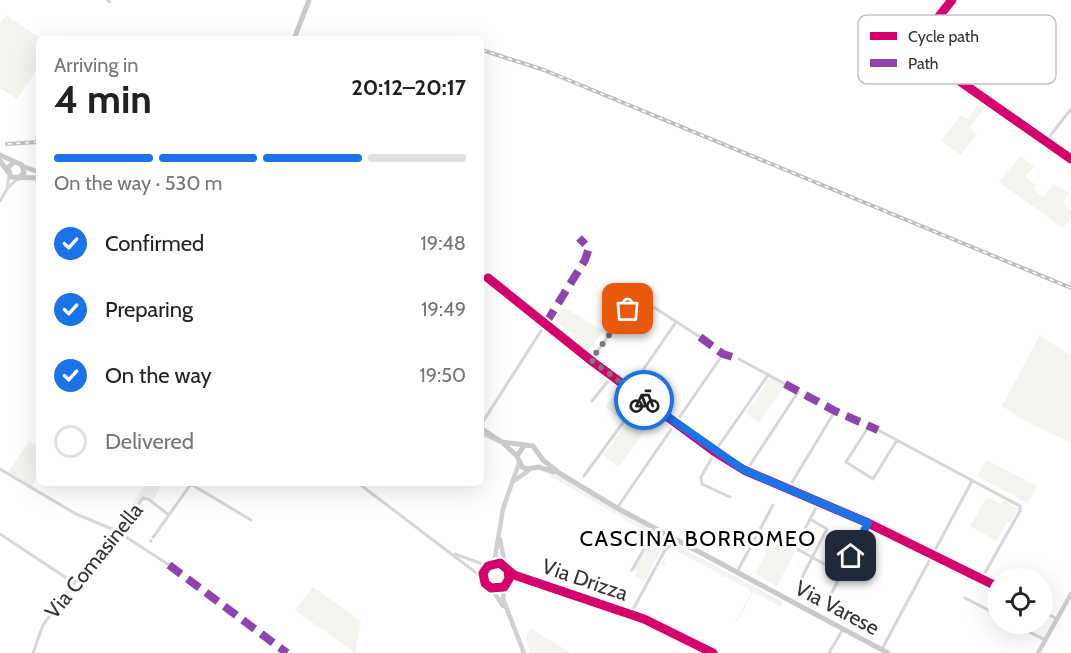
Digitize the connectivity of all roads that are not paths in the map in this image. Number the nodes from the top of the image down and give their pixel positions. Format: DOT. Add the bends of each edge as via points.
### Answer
graph roads {
  1 [pos="309,0"];
  2 [pos="952,0"];
  3 [pos="940,15"];
  4 [pos="295,36"];
  5 [pos="964,84"];
  6 [pos="1071,109"];
  7 [pos="1046,141"];
  8 [pos="0,155"];
  9 [pos="1071,159"];
  10 [pos="0,161"];
  11 [pos="14,162"];
  12 [pos="23,166"];
  13 [pos="36,171"];
  14 [pos="8,172"];
  15 [pos="18,178"];
  16 [pos="36,178"];
  17 [pos="7,189"];
  18 [pos="0,201"];
  19 [pos="488,278"];
  20 [pos="676,322"];
  21 [pos="546,323"];
  22 [pos="700,337"];
  23 [pos="723,354"];
  24 [pos="739,359"];
  25 [pos="591,360"];
  26 [pos="768,375"];
  27 [pos="612,376"];
  28 [pos="785,384"];
  29 [pos="630,389"];
  30 [pos="798,392"];
  31 [pos="641,398"];
  32 [pos="592,401"];
  33 [pos="835,411"];
  34 [pos="484,420"];
  35 [pos="676,424"];
  36 [pos="869,426"];
  37 [pos="484,430"];
  38 [pos="879,430"];
  39 [pos="484,435"];
  40 [pos="897,440"];
  41 [pos="502,442"];
  42 [pos="524,446"];
  43 [pos="715,452"];
  44 [pos="541,457"];
  45 [pos="518,460"];
  46 [pos="533,468"];
  47 [pos="0,470"];
  48 [pos="746,471"];
  49 [pos="559,473"];
  50 [pos="584,476"];
  51 [pos="972,481"];
  52 [pos="512,482"];
  53 [pos="190,486"];
  54 [pos="194,486"];
  55 [pos="361,486"];
  56 [pos="788,489"];
  57 [pos="730,497"];
  58 [pos="819,502"];
  59 [pos="773,505"];
  60 [pos="617,508"];
  61 [pos="169,515"];
  62 [pos="250,519"];
  63 [pos="810,519"];
  64 [pos="868,523"];
  65 [pos="499,530"];
  66 [pos="654,530"];
  67 [pos="117,531"];
  68 [pos="0,534"];
  69 [pos="154,536"];
  70 [pos="666,536"];
  71 [pos="676,542"];
  72 [pos="150,543"];
  73 [pos="145,549"];
  74 [pos="664,552"];
  75 [pos="450,553"];
  76 [pos="932,555"];
  77 [pos="812,557"];
  78 [pos="494,563"];
  79 [pos="169,565"];
  80 [pos="826,565"];
  81 [pos="488,566"];
  82 [pos="506,568"];
  83 [pos="632,570"];
  84 [pos="738,574"];
  85 [pos="520,577"];
  86 [pos="483,578"];
  87 [pos="982,578"];
  88 [pos="801,579"];
  89 [pos="508,581"];
  90 [pos="987,581"];
  91 [pos="74,583"];
  92 [pos="504,587"];
  93 [pos="491,588"];
  94 [pos="831,594"];
  95 [pos="1071,594"];
  96 [pos="965,598"];
  97 [pos="987,609"];
  98 [pos="630,615"];
  99 [pos="1053,616"];
  100 [pos="1058,619"];
  101 [pos="843,629"];
  102 [pos="516,631"];
  103 [pos="1033,634"];
  104 [pos="1045,640"];
  105 [pos="882,650"];
  106 [pos="33,653"];
  107 [pos="524,653"];
  108 [pos="714,653"];
  109 [pos="829,653"];
  110 [pos="888,653"];
  111 [pos="1038,653"];
  1 -- 4 [label="main road"];
  2 -- 3 [label="street"];
  5 -- 7 [label="street"];
  6 -- 7 [label="street"];
  7 -- 9 [label="street"];
  8 -- 11 [label="main road"];
  10 -- 14 [label="main road"];
  11 -- 12 [label="main road"];
  11 -- 14 [label="main road"];
  12 -- 13 [label="main road"];
  12 -- 15 [label="main road" via="24,172"];
  14 -- 15 [label="main road"];
  14 -- 17 [label="street"];
  15 -- 16 [label="main road"];
  15 -- 17 [label="street"];
  17 -- 18 [label="street"];
  19 -- 21 [label="street"];
  20 -- 22 [label="street"];
  20 -- 25 [label="street" via="649,305 634,305"];
  20 -- 29 [label="street"];
  21 -- 25 [label="street"];
  21 -- 34 [label="street"];
  23 -- 35 [label="street"];
  24 -- 26 [label="street"];
  25 -- 27 [label="street"];
  26 -- 28 [label="street"];
  26 -- 43 [label="street"];
  27 -- 29 [label="street"];
  27 -- 32 [label="street"];
  29 -- 31 [label="street"];
  30 -- 48 [label="street"];
  31 -- 35 [label="street"];
  31 -- 50 [label="street"];
  33 -- 56 [label="street"];
  35 -- 43 [label="street"];
  35 -- 60 [label="street"];
  36 -- 40 [label="street" via="846,462 873,479"];
  37 -- 41 [label="main road"];
  38 -- 40 [label="street"];
  39 -- 41 [label="street"];
  40 -- 51 [label="street"];
  41 -- 42 [label="main road"];
  41 -- 45 [label="main road"];
  42 -- 44 [label="main road" via="534,446"];
  42 -- 45 [label="main road"];
  43 -- 48 [label="street"];
  43 -- 57 [label="street" via="701,483"];
  44 -- 46 [label="main road"];
  44 -- 49 [label="main road, Via Varese"];
  45 -- 46 [label="main road" via="523,467"];
  45 -- 52 [label="street"];
  46 -- 49 [label="main road, Via Varese"];
  46 -- 52 [label="street"];
  47 -- 67 [label="street" via="76,514"];
  48 -- 56 [label="street"];
  49 -- 60 [label="main road, Via Varese"];
  51 -- 76 [label="street"];
  51 -- 87 [label="street" via="1020,507"];
  52 -- 65 [label="street"];
  53 -- 61 [label="street"];
  54 -- 62 [label="street"];
  55 -- 75 [label="street"];
  56 -- 58 [label="street"];
  58 -- 63 [label="street"];
  58 -- 64 [label="street"];
  59 -- 84 [label="street"];
  60 -- 66 [label="main road, Via Varese"];
  61 -- 67 [label="street, Via Comasinella" via="145,498"];
  61 -- 69 [label="street"];
  63 -- 77 [label="street" via="796,546"];
  63 -- 77 [label="street" via="827,528"];
  64 -- 76 [label="street"];
  64 -- 94 [label="street"];
  65 -- 78 [label="street"];
  65 -- 82 [label="street"];
  66 -- 70 [label="main road, Via Varese"];
  66 -- 83 [label="street"];
  67 -- 73 [label="street"];
  67 -- 91 [label="street, Via Comasinella"];
  68 -- 91 [label="street"];
  70 -- 71 [label="main road, Via Varese"];
  70 -- 74 [label="street"];
  71 -- 74 [label="street"];
  71 -- 84 [label="main road, Via Varese"];
  72 -- 73 [label="street"];
  73 -- 79 [label="street"];
  74 -- 98 [label="street"];
  75 -- 81 [label="street"];
  75 -- 86 [label="street"];
  76 -- 87 [label="street"];
  76 -- 105 [label="street"];
  77 -- 80 [label="street"];
  77 -- 88 [label="street"];
  78 -- 81 [label="street"];
  78 -- 82 [label="street"];
  81 -- 86 [label="street"];
  82 -- 85 [label="street, Via Drizza"];
  82 -- 89 [label="street"];
  84 -- 101 [label="main road, Via Varese"];
  85 -- 89 [label="street, Via Drizza"];
  85 -- 98 [label="street, Via Drizza"];
  86 -- 93 [label="street"];
  87 -- 90 [label="street"];
  89 -- 92 [label="street"];
  91 -- 106 [label="street, Via Comasinella" via="43,625"];
  92 -- 93 [label="street"];
  92 -- 102 [label="street" via="502,598"];
  93 -- 102 [label="street"];
  95 -- 100 [label="street"];
  96 -- 97 [label="street"];
  98 -- 108 [label="street, Via Drizza"];
  99 -- 100 [label="street"];
  100 -- 104 [label="street"];
  101 -- 105 [label="main road, Via Varese"];
  101 -- 109 [label="street"];
  102 -- 107 [label="street"];
  103 -- 104 [label="street"];
  104 -- 111 [label="street"];
  105 -- 110 [label="main road, Via Varese"];
}
